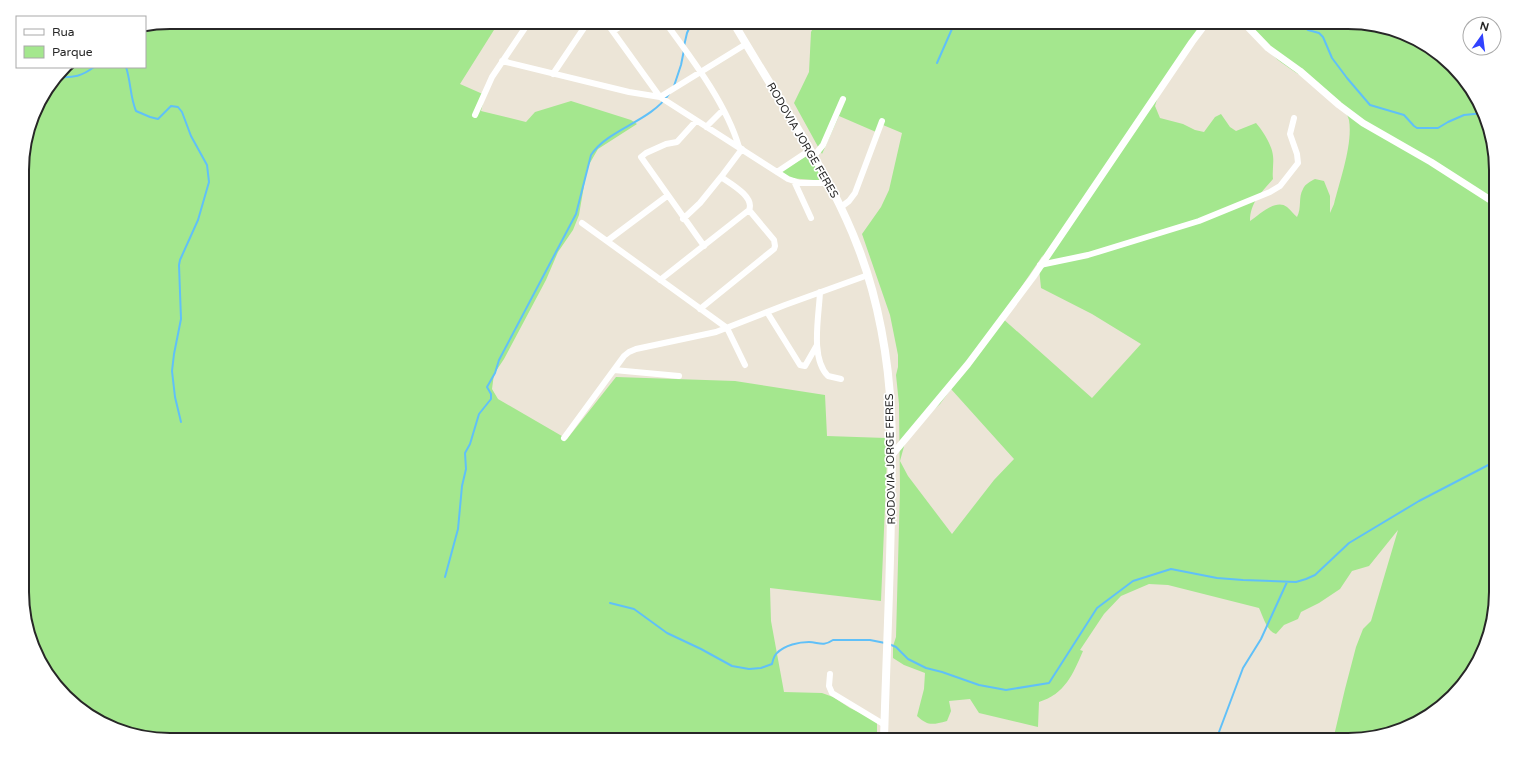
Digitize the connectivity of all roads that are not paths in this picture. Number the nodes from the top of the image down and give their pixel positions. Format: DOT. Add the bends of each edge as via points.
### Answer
graph roads {
  1 [pos="524,29"];
  2 [pos="583,29"];
  3 [pos="616,29"];
  4 [pos="670,29"];
  5 [pos="737,29"];
  6 [pos="1202,29"];
  7 [pos="1249,29"];
  8 [pos="613,31"];
  9 [pos="746,44"];
  10 [pos="502,61"];
  11 [pos="701,72"];
  12 [pos="553,74"];
  13 [pos="660,97"];
  14 [pos="843,99"];
  15 [pos="723,110"];
  16 [pos="474,115"];
  17 [pos="1294,118"];
  18 [pos="696,120"];
  19 [pos="882,121"];
  20 [pos="706,127"];
  21 [pos="740,148"];
  22 [pos="812,153"];
  23 [pos="777,172"];
  24 [pos="721,177"];
  25 [pos="794,181"];
  26 [pos="829,183"];
  27 [pos="667,196"];
  28 [pos="1489,199"];
  29 [pos="841,207"];
  30 [pos="748,210"];
  31 [pos="810,218"];
  32 [pos="684,219"];
  33 [pos="582,223"];
  34 [pos="607,241"];
  35 [pos="704,246"];
  36 [pos="1040,265"];
  37 [pos="868,275"];
  38 [pos="660,280"];
  39 [pos="820,292"];
  40 [pos="700,309"];
  41 [pos="767,312"];
  42 [pos="727,328"];
  43 [pos="817,345"];
  44 [pos="745,365"];
  45 [pos="614,370"];
  46 [pos="679,376"];
  47 [pos="841,379"];
  48 [pos="564,438"];
  49 [pos="892,455"];
  50 [pos="830,674"];
  51 [pos="885,725"];
  52 [pos="884,733"];
  1 -- 10 [label="street"];
  2 -- 12 [label="street"];
  3 -- 8 [label="street"];
  4 -- 11 [label="street"];
  5 -- 9 [label="main road, RODOVIA JORGE FERES"];
  6 -- 36 [label="street"];
  7 -- 28 [label="street" via="1268,48 1363,123"];
  8 -- 13 [label="street"];
  9 -- 11 [label="street"];
  9 -- 22 [label="main road, RODOVIA JORGE FERES"];
  10 -- 12 [label="street"];
  10 -- 16 [label="street"];
  11 -- 13 [label="street"];
  11 -- 15 [label="street"];
  12 -- 13 [label="street"];
  13 -- 18 [label="street"];
  14 -- 22 [label="street" via="823,145"];
  15 -- 20 [label="street"];
  15 -- 21 [label="street"];
  17 -- 36 [label="street" via="1290,134 1298,163 1280,186 1270,192 1199,221 1088,255"];
  18 -- 20 [label="street"];
  18 -- 27 [label="street" via="677,142 646,152 641,157"];
  19 -- 29 [label="street" via="855,192"];
  20 -- 21 [label="street"];
  21 -- 23 [label="street"];
  21 -- 24 [label="street"];
  22 -- 23 [label="street"];
  22 -- 26 [label="main road, RODOVIA JORGE FERES"];
  23 -- 25 [label="street"];
  24 -- 30 [label="street" via="748,199"];
  24 -- 32 [label="street"];
  25 -- 26 [label="street"];
  25 -- 31 [label="street"];
  26 -- 29 [label="main road, RODOVIA JORGE FERES"];
  27 -- 32 [label="street"];
  27 -- 34 [label="street"];
  29 -- 37 [label="main road, RODOVIA JORGE FERES"];
  30 -- 35 [label="street"];
  30 -- 40 [label="street" via="774,240 775,248"];
  32 -- 35 [label="street"];
  33 -- 34 [label="street"];
  34 -- 38 [label="street"];
  35 -- 38 [label="street"];
  36 -- 49 [label="street" via="968,364"];
  37 -- 39 [label="street"];
  37 -- 49 [label="main road, RODOVIA JORGE FERES" via="887,371"];
  38 -- 40 [label="street"];
  39 -- 41 [label="street"];
  39 -- 43 [label="street"];
  40 -- 42 [label="street"];
  41 -- 42 [label="street"];
  41 -- 43 [label="street" via="800,365 805,366"];
  42 -- 44 [label="street"];
  42 -- 45 [label="street" via="633,350 627,353"];
  43 -- 47 [label="street" via="822,369 828,376"];
  45 -- 46 [label="street"];
  45 -- 48 [label="street"];
  49 -- 51 [label="main road, RODOVIA JORGE FERES"];
  50 -- 51 [label="street" via="829,686 832,693"];
  51 -- 52 [label="main road, RODOVIA JORGE FERES"];
}
